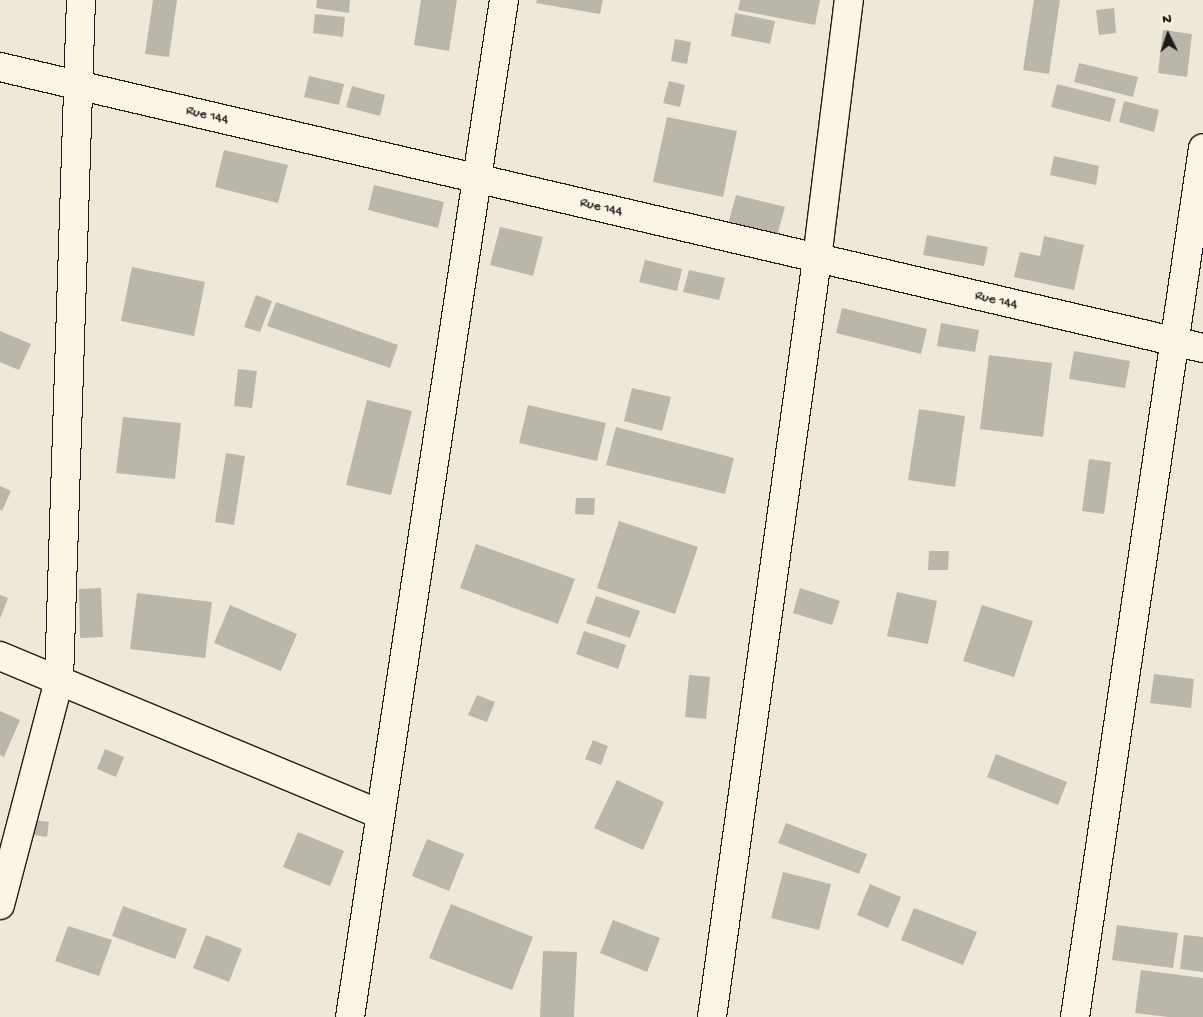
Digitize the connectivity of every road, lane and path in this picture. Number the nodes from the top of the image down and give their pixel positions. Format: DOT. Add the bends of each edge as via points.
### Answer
graph roads {
  1 [pos="81,0"];
  2 [pos="504,0"];
  3 [pos="849,0"];
  4 [pos="0,67"];
  5 [pos="80,86"];
  6 [pos="1203,148"];
  7 [pos="478,179"];
  8 [pos="817,259"];
  9 [pos="1176,343"];
  10 [pos="1203,348"];
  11 [pos="0,656"];
  12 [pos="59,680"];
  13 [pos="380,814"];
  14 [pos="0,904"];
  15 [pos="350,1017"];
  16 [pos="712,1017"];
  17 [pos="1075,1017"];
  1 -- 5 [label="street"];
  2 -- 7 [label="street"];
  3 -- 8 [label="street"];
  4 -- 5 [label="street, Rue 144"];
  5 -- 7 [label="street, Rue 144"];
  5 -- 12 [label="street"];
  6 -- 9 [label="street"];
  7 -- 8 [label="street, Rue 144"];
  7 -- 13 [label="street"];
  8 -- 9 [label="street, Rue 144"];
  8 -- 16 [label="street"];
  9 -- 10 [label="street, Rue 144"];
  9 -- 17 [label="street"];
  11 -- 12 [label="street"];
  12 -- 13 [label="street"];
  12 -- 14 [label="street"];
  13 -- 15 [label="street"];
}
